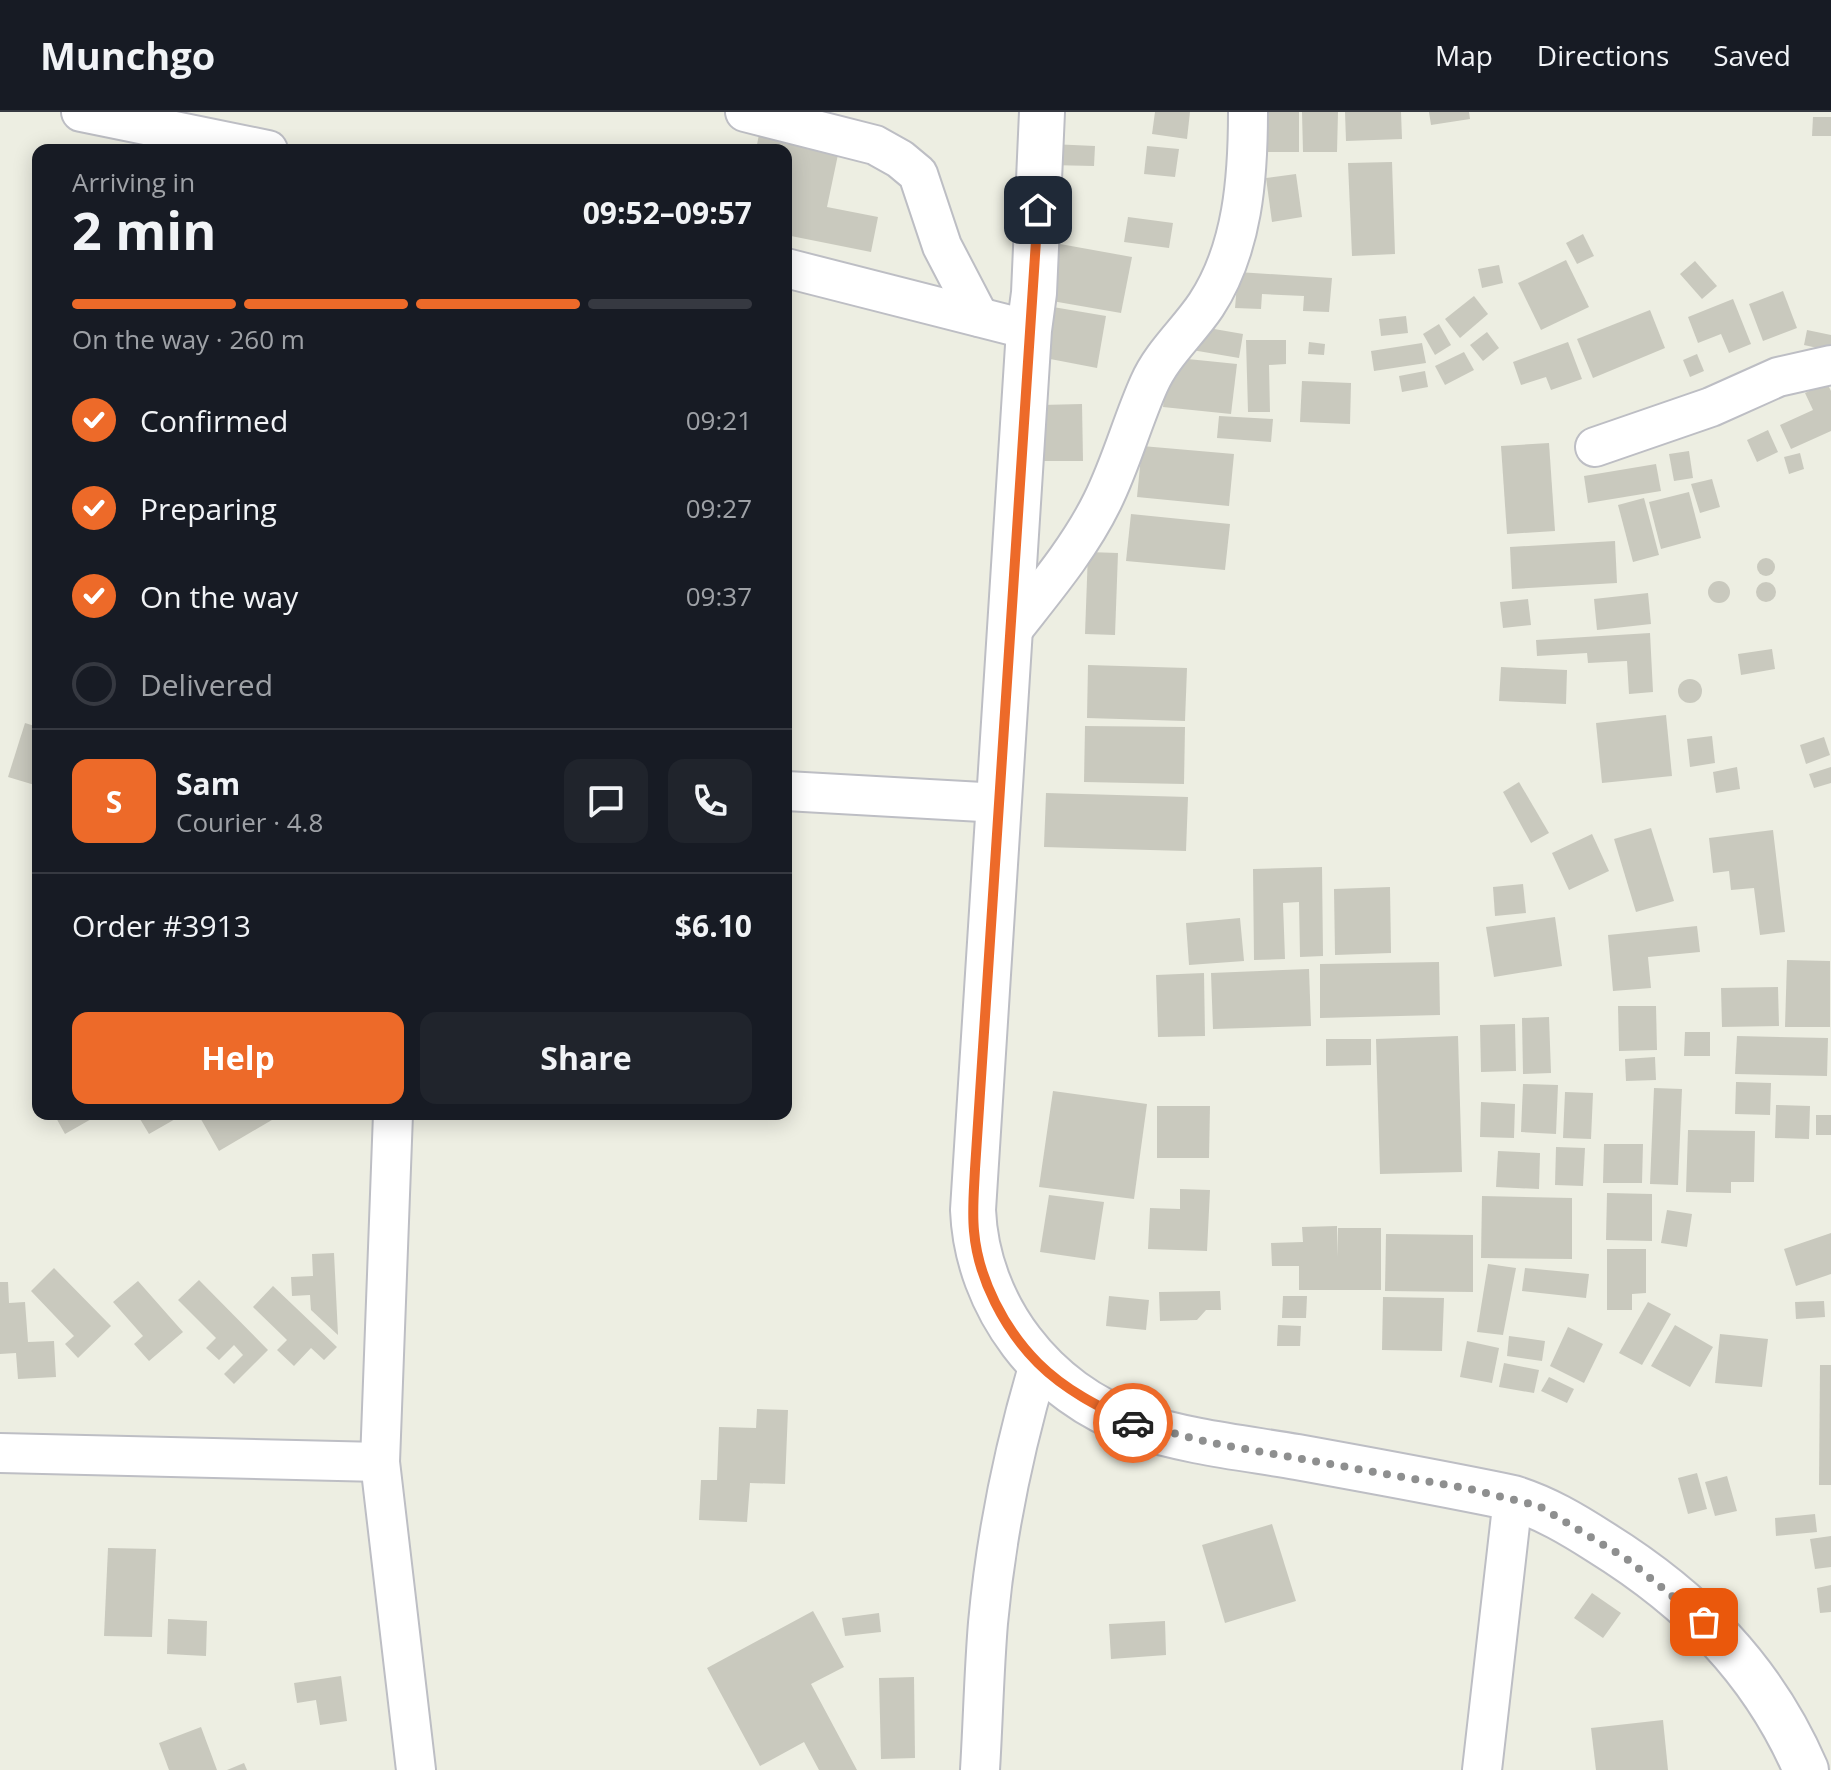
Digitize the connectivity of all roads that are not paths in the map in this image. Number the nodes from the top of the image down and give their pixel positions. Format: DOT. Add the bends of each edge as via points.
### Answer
graph roads {
  1 [pos="81,112"];
  2 [pos="745,112"];
  3 [pos="1042,112"];
  4 [pos="1248,112"];
  5 [pos="238,144"];
  6 [pos="792,270"];
  7 [pos="979,317"];
  8 [pos="1029,330"];
  9 [pos="1831,365"];
  10 [pos="1595,447"];
  11 [pos="1011,632"];
  12 [pos="792,791"];
  13 [pos="1000,803"];
  14 [pos="393,1120"];
  15 [pos="1039,1364"];
  16 [pos="0,1453"];
  17 [pos="380,1462"];
  18 [pos="1513,1498"];
  19 [pos="416,1770"];
  20 [pos="980,1770"];
  21 [pos="1482,1770"];
  22 [pos="1806,1770"];
  1 -- 5 [label="street"];
  2 -- 7 [label="street" via="875,145 918,174 942,246"];
  3 -- 8 [label="street"];
  4 -- 11 [label="street" via="1245,193 1223,274 1149,383 1102,504"];
  6 -- 7 [label="street"];
  7 -- 8 [label="street"];
  8 -- 11 [label="street"];
  9 -- 10 [label="street" via="1778,377 1711,407"];
  11 -- 13 [label="street"];
  12 -- 13 [label="street"];
  13 -- 15 [label="street" via="974,1233 997,1304"];
  14 -- 17 [label="street"];
  15 -- 18 [label="street" via="1070,1390 1135,1424"];
  15 -- 20 [label="street" via="1001,1523 988,1621"];
  16 -- 17 [label="street"];
  17 -- 19 [label="street"];
  18 -- 21 [label="street"];
  18 -- 22 [label="street" via="1578,1528 1682,1601 1726,1642 1763,1689"];
}
